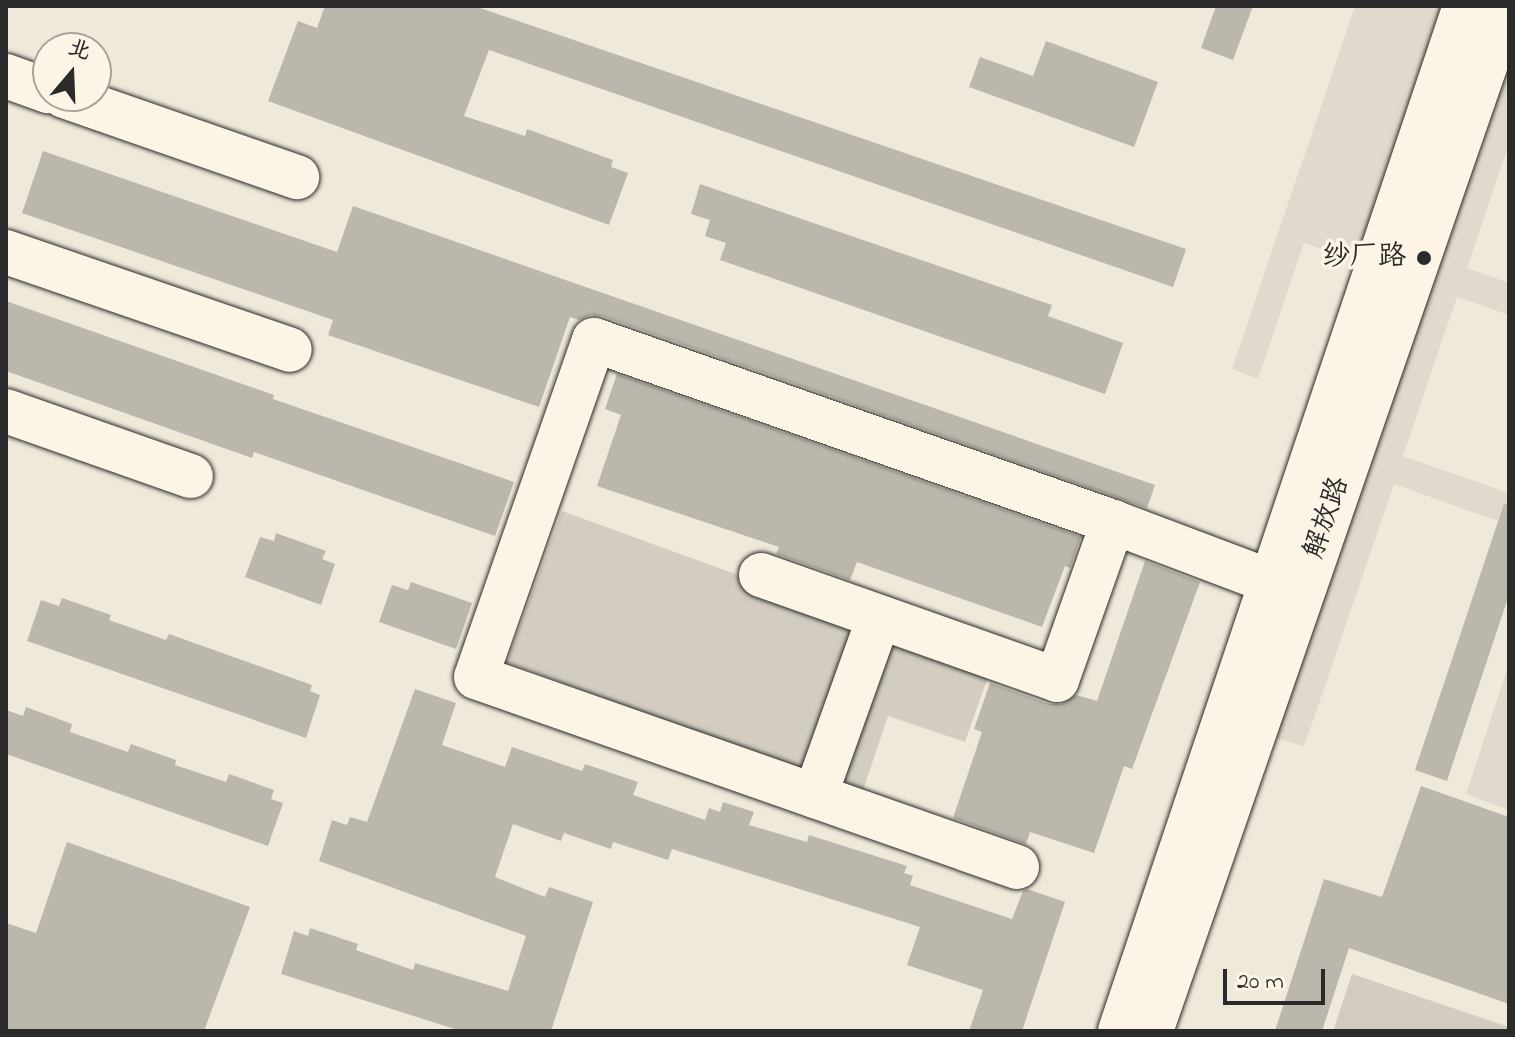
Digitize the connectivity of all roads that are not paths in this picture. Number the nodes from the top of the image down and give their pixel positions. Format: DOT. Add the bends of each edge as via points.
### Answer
graph roads {
  1 [pos="1465,6"];
  2 [pos="1506,6"];
  3 [pos="6,76"];
  4 [pos="32,85"];
  5 [pos="110,112"];
  6 [pos="297,177"];
  7 [pos="6,252"];
  8 [pos="290,350"];
  9 [pos="6,411"];
  10 [pos="191,476"];
  11 [pos="1113,522"];
  12 [pos="761,575"];
  13 [pos="1285,586"];
  14 [pos="879,617"];
  15 [pos="815,796"];
  16 [pos="1017,867"];
  17 [pos="1120,1031"];
  18 [pos="1151,1031"];
  1 -- 13 [label="main road, 解放路"];
  2 -- 13 [label="main road, 解放路"];
  3 -- 4 [label="main road"];
  5 -- 6 [label="main road"];
  7 -- 8 [label="main road"];
  9 -- 10 [label="main road"];
  11 -- 13 [label="main road"];
  11 -- 14 [label="main road" via="1057,680"];
  11 -- 15 [label="main road" via="594,340 476,677"];
  12 -- 14 [label="main road"];
  13 -- 17 [label="main road, 解放路"];
  13 -- 18 [label="main road, 解放路"];
  14 -- 15 [label="main road"];
  15 -- 16 [label="main road"];
}
